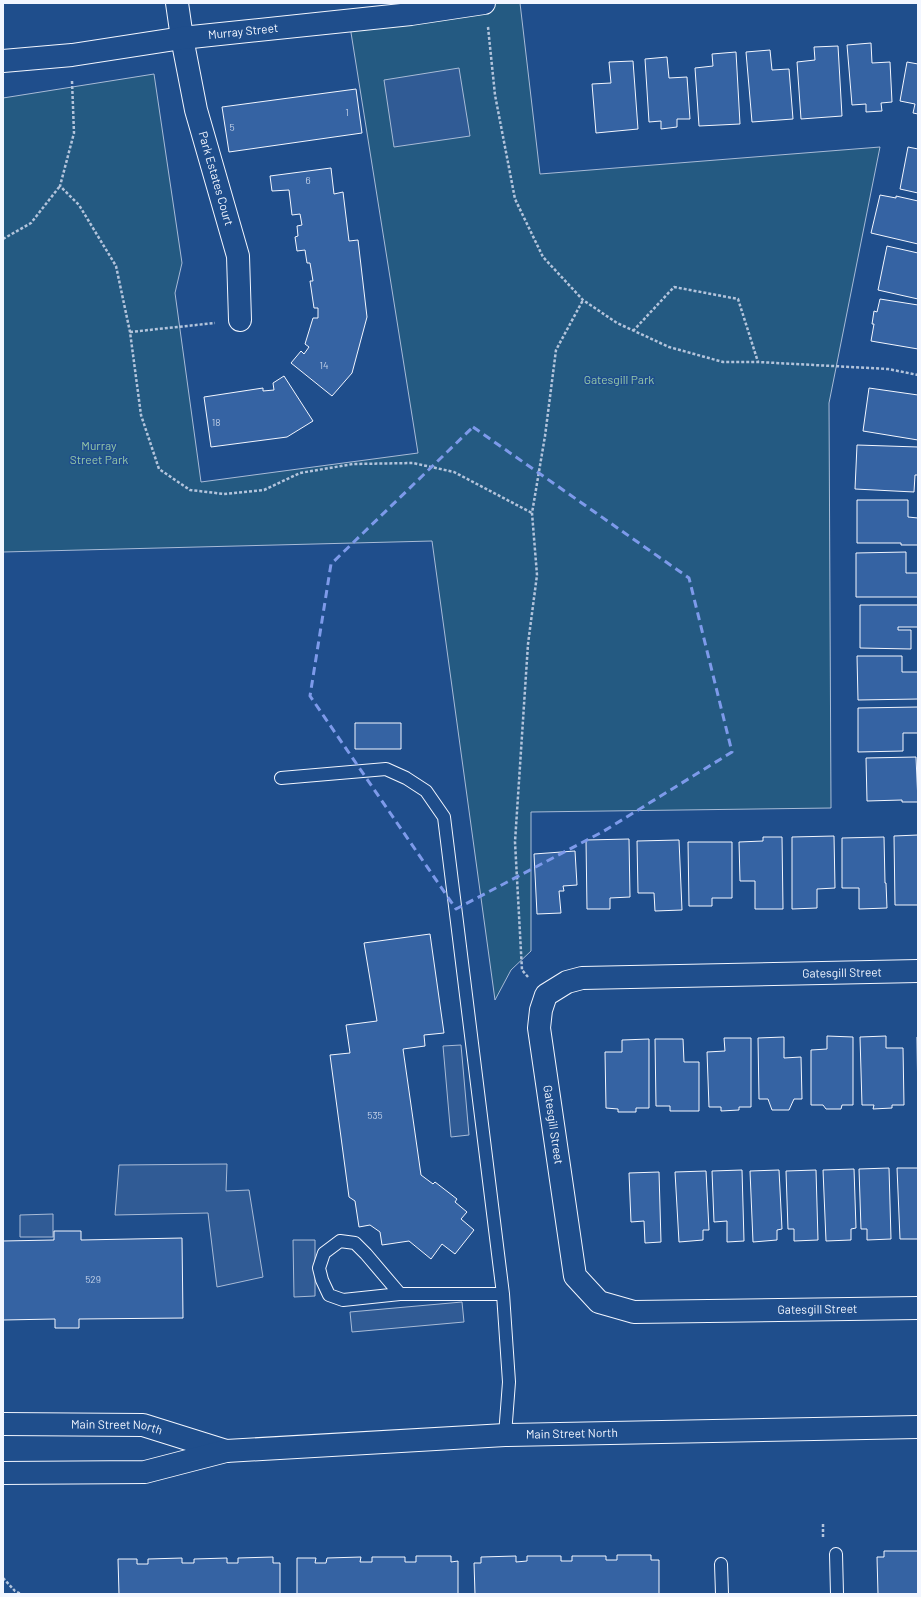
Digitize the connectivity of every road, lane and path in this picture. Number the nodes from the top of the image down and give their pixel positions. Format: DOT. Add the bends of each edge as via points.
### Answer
graph roads {
  1 [pos="177,3"];
  2 [pos="484,3"];
  3 [pos="488,26"];
  4 [pos="182,38"];
  5 [pos="72,55"];
  6 [pos="3,61"];
  7 [pos="60,186"];
  8 [pos="3,239"];
  9 [pos="583,300"];
  10 [pos="240,320"];
  11 [pos="633,331"];
  12 [pos="130,332"];
  13 [pos="758,362"];
  14 [pos="918,375"];
  15 [pos="532,513"];
  16 [pos="281,778"];
  17 [pos="918,971"];
  18 [pos="546,995"];
  19 [pos="400,1294"];
  20 [pos="503,1294"];
  21 [pos="918,1308"];
  22 [pos="3,1424"];
  23 [pos="918,1427"];
  24 [pos="505,1435"];
  25 [pos="226,1451"];
  26 [pos="3,1473"];
  27 [pos="823,1524"];
  28 [pos="824,1541"];
  29 [pos="836,1554"];
  30 [pos="721,1564"];
  31 [pos="3,1578"];
  32 [pos="21,1594"];
  33 [pos="722,1594"];
  34 [pos="837,1594"];
  1 -- 4 [label="street, Park Estates Court"];
  2 -- 4 [label="street, Murray Street" via="411,14"];
  3 -- 9 [label="path" via="494,95 515,199 542,257"];
  4 -- 5 [label="street, Murray Street"];
  4 -- 10 [label="street, Park Estates Court" via="196,110 238,256"];
  5 -- 6 [label="street, Murray Street"];
  5 -- 7 [label="path" via="74,133"];
  7 -- 8 [label="path" via="31,223"];
  7 -- 12 [label="path" via="79,205 116,266"];
  9 -- 11 [label="path"];
  9 -- 15 [label="path" via="556,350"];
  10 -- 12 [label="path"];
  11 -- 13 [label="path" via="669,347 723,362"];
  11 -- 13 [label="path" via="674,286 738,299"];
  12 -- 15 [label="path" via="141,415 160,469 190,490 224,494 264,490 300,473 353,464 413,463 454,472"];
  13 -- 14 [label="path" via="888,369"];
  15 -- 18 [label="path" via="537,575 528,644 515,842 522,970"];
  16 -- 20 [label="lane" via="386,769 426,791 444,817"];
  17 -- 18 [label="street, Gatesgill Street" via="582,978 567,982"];
  18 -- 21 [label="street, Gatesgill Street" via="538,1028 575,1276 599,1302 634,1312"];
  19 -- 19 [label="lane" via="343,1300 329,1295 319,1268 324,1253 340,1241 355,1243"];
  19 -- 20 [label="lane"];
  20 -- 24 [label="lane" via="509,1382"];
  22 -- 25 [label="street, Main Street North" via="143,1425"];
  23 -- 24 [label="street, Main Street North"];
  24 -- 25 [label="street, Main Street North"];
  25 -- 26 [label="street, Main Street North" via="145,1472"];
  27 -- 28 [label="path"];
  29 -- 34 [label="lane"];
  30 -- 33 [label="lane"];
  31 -- 32 [label="path"];
}
